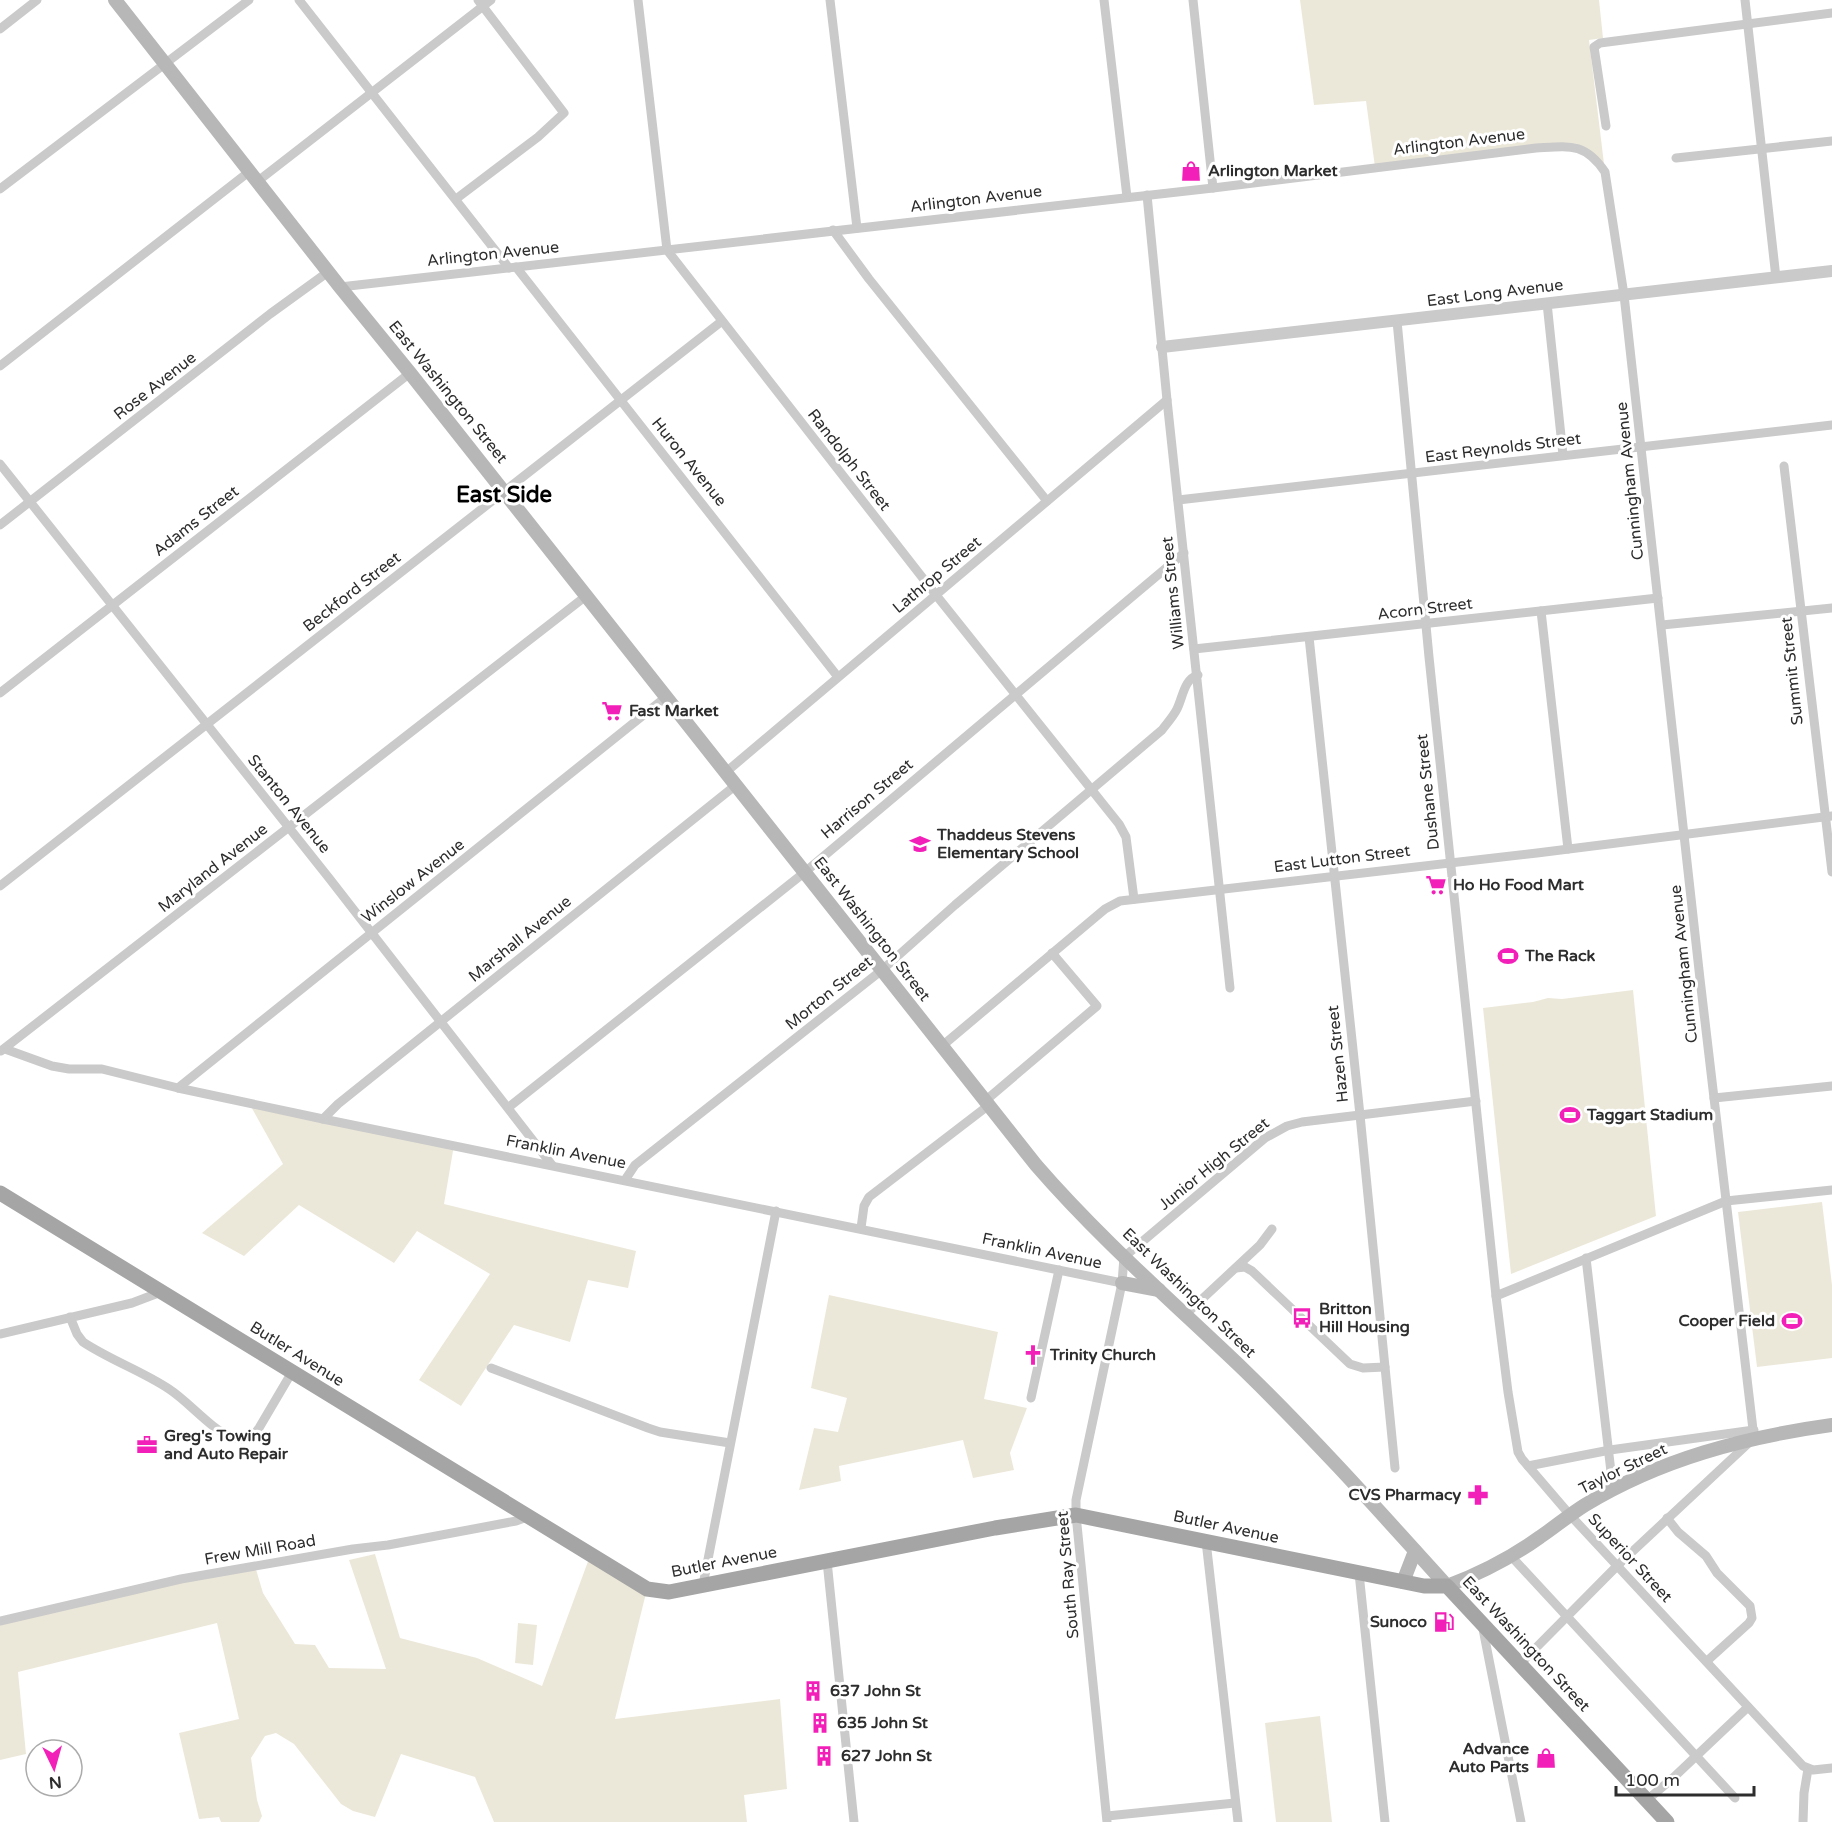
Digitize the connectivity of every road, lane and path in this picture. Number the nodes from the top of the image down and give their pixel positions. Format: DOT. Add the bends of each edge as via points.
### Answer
graph roads {
  1 [pos="37,0"];
  2 [pos="115,0"];
  3 [pos="249,0"];
  4 [pos="299,0"];
  5 [pos="638,0"];
  6 [pos="830,0"];
  7 [pos="1104,0"];
  8 [pos="1193,0"];
  9 [pos="1745,0"];
  10 [pos="484,2"];
  11 [pos="1832,13"];
  12 [pos="1748,22"];
  13 [pos="0,29"];
  14 [pos="166,64"];
  15 [pos="372,92"];
  16 [pos="1606,126"];
  17 [pos="1832,141"];
  18 [pos="1762,149"];
  19 [pos="1676,158"];
  20 [pos="1605,172"];
  21 [pos="254,176"];
  22 [pos="1213,188"];
  23 [pos="0,189"];
  24 [pos="1147,195"];
  25 [pos="1126,197"];
  26 [pos="456,199"];
  27 [pos="857,228"];
  28 [pos="833,230"];
  29 [pos="667,250"];
  30 [pos="513,267"];
  31 [pos="1832,271"];
  32 [pos="328,272"];
  33 [pos="1776,278"];
  34 [pos="340,287"];
  35 [pos="1624,295"];
  36 [pos="1547,303"];
  37 [pos="722,321"];
  38 [pos="1396,321"];
  39 [pos="1162,347"];
  40 [pos="0,366"];
  41 [pos="410,373"];
  42 [pos="1167,400"];
  43 [pos="620,401"];
  44 [pos="1832,425"];
  45 [pos="1641,448"];
  46 [pos="1563,455"];
  47 [pos="0,464"];
  48 [pos="1784,466"];
  49 [pos="1411,473"];
  50 [pos="504,492"];
  51 [pos="1178,500"];
  52 [pos="1047,501"];
  53 [pos="30,502"];
  54 [pos="0,525"];
  55 [pos="1184,553"];
  56 [pos="586,596"];
  57 [pos="936,596"];
  58 [pos="1658,598"];
  59 [pos="112,606"];
  60 [pos="1832,608"];
  61 [pos="1541,611"];
  62 [pos="1801,611"];
  63 [pos="1426,624"];
  64 [pos="1662,626"];
  65 [pos="1309,637"];
  66 [pos="1194,649"];
  67 [pos="1198,675"];
  68 [pos="838,677"];
  69 [pos="0,693"];
  70 [pos="1014,694"];
  71 [pos="666,697"];
  72 [pos="207,724"];
  73 [pos="726,772"];
  74 [pos="736,785"];
  75 [pos="1092,791"];
  76 [pos="1829,816"];
  77 [pos="289,829"];
  78 [pos="1684,834"];
  79 [pos="1568,849"];
  80 [pos="1450,862"];
  81 [pos="805,872"];
  82 [pos="1832,872"];
  83 [pos="1334,875"];
  84 [pos="0,886"];
  85 [pos="1221,888"];
  86 [pos="1134,898"];
  87 [pos="371,933"];
  88 [pos="1052,953"];
  89 [pos="882,970"];
  90 [pos="1230,988"];
  91 [pos="441,1022"];
  92 [pos="942,1046"];
  93 [pos="2,1050"];
  94 [pos="1832,1086"];
  95 [pos="178,1088"];
  96 [pos="1714,1098"];
  97 [pos="1476,1101"];
  98 [pos="987,1103"];
  99 [pos="509,1107"];
  100 [pos="1360,1114"];
  101 [pos="323,1119"];
  102 [pos="552,1165"];
  103 [pos="625,1180"];
  104 [pos="1832,1190"];
  105 [pos="0,1193"];
  106 [pos="1726,1201"];
  107 [pos="776,1211"];
  108 [pos="861,1228"];
  109 [pos="1272,1229"];
  110 [pos="1124,1257"];
  111 [pos="1586,1258"];
  112 [pos="1236,1268"];
  113 [pos="1059,1270"];
  114 [pos="1122,1283"];
  115 [pos="1159,1290"];
  116 [pos="161,1292"];
  117 [pos="1496,1296"];
  118 [pos="1185,1315"];
  119 [pos="70,1317"];
  120 [pos="0,1334"];
  121 [pos="1385,1367"];
  122 [pos="491,1368"];
  123 [pos="292,1372"];
  124 [pos="1031,1398"];
  125 [pos="1832,1425"];
  126 [pos="1754,1434"];
  127 [pos="730,1443"];
  128 [pos="1610,1450"];
  129 [pos="1528,1466"];
  130 [pos="1395,1468"];
  131 [pos="1613,1489"];
  132 [pos="1076,1515"];
  133 [pos="1570,1515"];
  134 [pos="527,1517"];
  135 [pos="1667,1518"];
  136 [pos="1206,1541"];
  137 [pos="1415,1551"];
  138 [pos="1510,1555"];
  139 [pos="827,1561"];
  140 [pos="1618,1565"];
  141 [pos="1359,1573"];
  142 [pos="1403,1582"];
  143 [pos="703,1585"];
  144 [pos="1447,1586"];
  145 [pos="1567,1616"];
  146 [pos="0,1621"];
  147 [pos="1481,1623"];
  148 [pos="1707,1661"];
  149 [pos="1520,1664"];
  150 [pos="1748,1707"];
  151 [pos="1697,1756"];
  152 [pos="1808,1768"];
  153 [pos="1832,1768"];
  154 [pos="1735,1798"];
  155 [pos="1647,1800"];
  156 [pos="1234,1803"];
  157 [pos="1105,1820"];
  158 [pos="854,1822"];
  159 [pos="1238,1822"];
  160 [pos="1385,1822"];
  161 [pos="1521,1822"];
  162 [pos="1667,1822"];
  163 [pos="1803,1822"];
  1 -- 13 [label="street"];
  2 -- 14 [label="main road, East Washington Street"];
  3 -- 14 [label="street"];
  4 -- 15 [label="street, Huron Avenue"];
  5 -- 29 [label="street"];
  6 -- 27 [label="street"];
  7 -- 25 [label="street"];
  8 -- 22 [label="street"];
  9 -- 12 [label="street"];
  10 -- 15 [label="street"];
  10 -- 26 [label="street" via="564,113"];
  11 -- 12 [label="street"];
  12 -- 16 [label="street" via="1594,47"];
  12 -- 18 [label="street"];
  14 -- 21 [label="main road, East Washington Street"];
  14 -- 23 [label="street"];
  15 -- 21 [label="street"];
  15 -- 26 [label="street, Huron Avenue"];
  17 -- 18 [label="street"];
  18 -- 19 [label="street"];
  18 -- 33 [label="street"];
  20 -- 22 [label="street, Arlington Avenue" via="1584,149 1567,146"];
  20 -- 35 [label="street, Cunningham Avenue"];
  21 -- 32 [label="main road, East Washington Street"];
  21 -- 40 [label="street"];
  22 -- 24 [label="street, Arlington Avenue"];
  24 -- 25 [label="street, Arlington Avenue"];
  24 -- 39 [label="street, Williams Street"];
  25 -- 27 [label="street, Arlington Avenue"];
  26 -- 30 [label="street, Huron Avenue"];
  27 -- 28 [label="street, Arlington Avenue"];
  28 -- 29 [label="street, Arlington Avenue"];
  28 -- 52 [label="street"];
  29 -- 30 [label="street, Arlington Avenue"];
  29 -- 37 [label="street, Randolph Street"];
  30 -- 34 [label="street, Arlington Avenue"];
  30 -- 43 [label="street, Huron Avenue"];
  31 -- 33 [label="street, East Long Avenue"];
  32 -- 34 [label="main road, East Washington Street"];
  32 -- 53 [label="street, Rose Avenue"];
  33 -- 35 [label="street, East Long Avenue"];
  34 -- 41 [label="main road, East Washington Street"];
  35 -- 36 [label="street, East Long Avenue"];
  35 -- 45 [label="street, Cunningham Avenue"];
  36 -- 38 [label="street, East Long Avenue"];
  36 -- 46 [label="street"];
  37 -- 43 [label="street, Beckford Street"];
  37 -- 57 [label="street, Randolph Street"];
  38 -- 39 [label="street, East Long Avenue"];
  38 -- 49 [label="street, Dushane Street"];
  39 -- 42 [label="street, Williams Street"];
  41 -- 50 [label="main road, East Washington Street"];
  41 -- 59 [label="street, Adams Street"];
  42 -- 51 [label="street, Williams Street"];
  42 -- 52 [label="street, Lathrop Street"];
  43 -- 50 [label="street, Beckford Street"];
  43 -- 68 [label="street, Huron Avenue"];
  44 -- 45 [label="street, East Reynolds Street"];
  45 -- 46 [label="street, East Reynolds Street"];
  45 -- 58 [label="street, Cunningham Avenue"];
  46 -- 49 [label="street, East Reynolds Street"];
  47 -- 53 [label="street, Stanton Avenue"];
  48 -- 62 [label="street, Summit Street"];
  49 -- 51 [label="street, East Reynolds Street"];
  49 -- 63 [label="street, Dushane Street"];
  50 -- 56 [label="main road, East Washington Street"];
  50 -- 72 [label="street, Beckford Street"];
  51 -- 55 [label="street, Williams Street"];
  52 -- 57 [label="street, Lathrop Street"];
  53 -- 54 [label="street, Rose Avenue"];
  53 -- 59 [label="street, Stanton Avenue"];
  55 -- 66 [label="street, Williams Street"];
  55 -- 70 [label="street, Harrison Street"];
  56 -- 71 [label="main road, East Washington Street"];
  56 -- 77 [label="street, Maryland Avenue"];
  57 -- 68 [label="street, Lathrop Street"];
  57 -- 70 [label="street, Randolph Street"];
  58 -- 61 [label="street, Acorn Street"];
  58 -- 64 [label="street, Cunningham Avenue"];
  59 -- 69 [label="street, Adams Street"];
  59 -- 72 [label="street, Stanton Avenue"];
  60 -- 62 [label="street"];
  61 -- 63 [label="street, Acorn Street"];
  61 -- 79 [label="street"];
  62 -- 64 [label="street"];
  62 -- 76 [label="street, Summit Street"];
  63 -- 65 [label="street, Acorn Street"];
  63 -- 80 [label="street, Dushane Street"];
  64 -- 78 [label="street, Cunningham Avenue"];
  65 -- 66 [label="street, Acorn Street"];
  65 -- 83 [label="street, Hazen Street"];
  66 -- 67 [label="street, Williams Street"];
  67 -- 75 [label="street, Morton Street" via="1188,682 1178,708 1162,730"];
  67 -- 85 [label="street, Williams Street"];
  68 -- 73 [label="street, Lathrop Street"];
  70 -- 75 [label="street, Randolph Street"];
  70 -- 81 [label="street, Harrison Street"];
  71 -- 73 [label="main road, East Washington Street"];
  71 -- 87 [label="street, Winslow Avenue"];
  72 -- 77 [label="street, Stanton Avenue"];
  72 -- 84 [label="street, Beckford Street"];
  73 -- 74 [label="main road, East Washington Street"];
  74 -- 81 [label="main road, East Washington Street"];
  74 -- 91 [label="street, Marshall Avenue"];
  75 -- 86 [label="street, Randolph Street" via="1124,831"];
  75 -- 89 [label="street, Morton Street"];
  76 -- 78 [label="street, East Lutton Street"];
  76 -- 82 [label="street, Summit Street"];
  77 -- 87 [label="street, Stanton Avenue"];
  77 -- 93 [label="street, Maryland Avenue"];
  78 -- 79 [label="street, East Lutton Street"];
  78 -- 96 [label="street, Cunningham Avenue"];
  79 -- 80 [label="street, East Lutton Street"];
  80 -- 83 [label="street, East Lutton Street"];
  80 -- 97 [label="street, Dushane Street"];
  81 -- 89 [label="main road, East Washington Street"];
  81 -- 99 [label="street, Harrison Street"];
  83 -- 85 [label="street, East Lutton Street"];
  83 -- 100 [label="street, Hazen Street"];
  85 -- 86 [label="street, East Lutton Street"];
  85 -- 90 [label="street, Williams Street"];
  86 -- 88 [label="street, East Lutton Street" via="1110,905"];
  87 -- 91 [label="street, Stanton Avenue"];
  87 -- 95 [label="street, Winslow Avenue"];
  88 -- 92 [label="street, East Lutton Street"];
  88 -- 98 [label="street" via="1097,1006"];
  89 -- 92 [label="main road, East Washington Street"];
  89 -- 103 [label="street, Morton Street" via="635,1165"];
  91 -- 99 [label="street, Stanton Avenue"];
  91 -- 101 [label="street, Marshall Avenue"];
  92 -- 98 [label="main road, East Washington Street"];
  93 -- 95 [label="street, Franklin Avenue" via="52,1066 102,1069"];
  94 -- 96 [label="street"];
  95 -- 101 [label="street, Franklin Avenue"];
  96 -- 106 [label="street, Cunningham Avenue"];
  97 -- 100 [label="street, Junior High Street"];
  97 -- 117 [label="street, Dushane Street"];
  98 -- 108 [label="street" via="869,1197"];
  98 -- 110 [label="main road, East Washington Street" via="1056,1189"];
  99 -- 102 [label="street, Stanton Avenue"];
  100 -- 110 [label="street, Junior High Street" via="1302,1122 1278,1130"];
  100 -- 121 [label="street, Hazen Street"];
  101 -- 102 [label="street, Franklin Avenue"];
  102 -- 103 [label="street, Franklin Avenue"];
  103 -- 107 [label="street, Franklin Avenue"];
  104 -- 106 [label="street"];
  105 -- 116 [label="main road, Butler Avenue"];
  106 -- 111 [label="street"];
  106 -- 126 [label="street, Cunningham Avenue"];
  107 -- 108 [label="street, Franklin Avenue"];
  107 -- 127 [label="street"];
  108 -- 113 [label="street, Franklin Avenue"];
  109 -- 112 [label="street"];
  110 -- 114 [label="street, South Ray Street"];
  110 -- 115 [label="main road, East Washington Street"];
  111 -- 117 [label="street"];
  111 -- 128 [label="street"];
  112 -- 118 [label="street"];
  112 -- 121 [label="street" via="1249,1269 1350,1364"];
  113 -- 114 [label="street, Franklin Avenue"];
  113 -- 124 [label="street"];
  114 -- 115 [label="main road"];
  114 -- 132 [label="street, South Ray Street"];
  115 -- 118 [label="main road, East Washington Street"];
  116 -- 119 [label="street"];
  116 -- 123 [label="main road, Butler Avenue"];
  117 -- 129 [label="street, Superior Street" via="1516,1444"];
  118 -- 137 [label="main road, East Washington Street" via="1317,1442"];
  119 -- 120 [label="street"];
  119 -- 123 [label="street" via="83,1341 168,1388 221,1431 238,1439 253,1436 260,1428"];
  121 -- 130 [label="street, Hazen Street"];
  122 -- 127 [label="street" via="660,1432"];
  123 -- 134 [label="main road, Butler Avenue"];
  125 -- 126 [label="main road, Taylor Street"];
  126 -- 128 [label="street, Taylor Street"];
  126 -- 131 [label="main road, Taylor Street" via="1686,1457"];
  126 -- 135 [label="street"];
  127 -- 143 [label="street"];
  128 -- 129 [label="street, Taylor Street"];
  128 -- 131 [label="street"];
  129 -- 133 [label="street, Superior Street"];
  131 -- 133 [label="main road, Taylor Street"];
  132 -- 136 [label="main road, Butler Avenue"];
  132 -- 139 [label="main road, Butler Avenue"];
  132 -- 157 [label="street, South Ray Street"];
  133 -- 138 [label="main road, Taylor Street"];
  133 -- 140 [label="street, Superior Street"];
  134 -- 143 [label="main road, Butler Avenue" via="647,1589 669,1592"];
  134 -- 146 [label="street, Frew Mill Road" via="388,1545 181,1579"];
  135 -- 140 [label="street"];
  135 -- 148 [label="street" via="1706,1556 1752,1612 1749,1623"];
  136 -- 141 [label="main road, Butler Avenue"];
  136 -- 156 [label="street"];
  137 -- 142 [label="main road"];
  137 -- 144 [label="main road, East Washington Street"];
  138 -- 144 [label="main road, Taylor Street"];
  138 -- 145 [label="street"];
  139 -- 143 [label="main road, Butler Avenue"];
  139 -- 158 [label="street"];
  140 -- 145 [label="street"];
  140 -- 148 [label="street, Superior Street"];
  141 -- 142 [label="main road, Butler Avenue"];
  141 -- 160 [label="street"];
  142 -- 144 [label="main road, Butler Avenue"];
  144 -- 147 [label="main road, East Washington Street"];
  145 -- 149 [label="street"];
  145 -- 151 [label="street"];
  147 -- 149 [label="main road, East Washington Street"];
  147 -- 161 [label="street"];
  148 -- 150 [label="street, Superior Street"];
  149 -- 155 [label="main road, East Washington Street"];
  150 -- 151 [label="street"];
  150 -- 152 [label="street, Superior Street"];
  151 -- 154 [label="street"];
  151 -- 155 [label="street"];
  152 -- 153 [label="street"];
  152 -- 163 [label="street"];
  155 -- 162 [label="main road, East Washington Street"];
  156 -- 157 [label="street"];
  156 -- 159 [label="street"];
}
